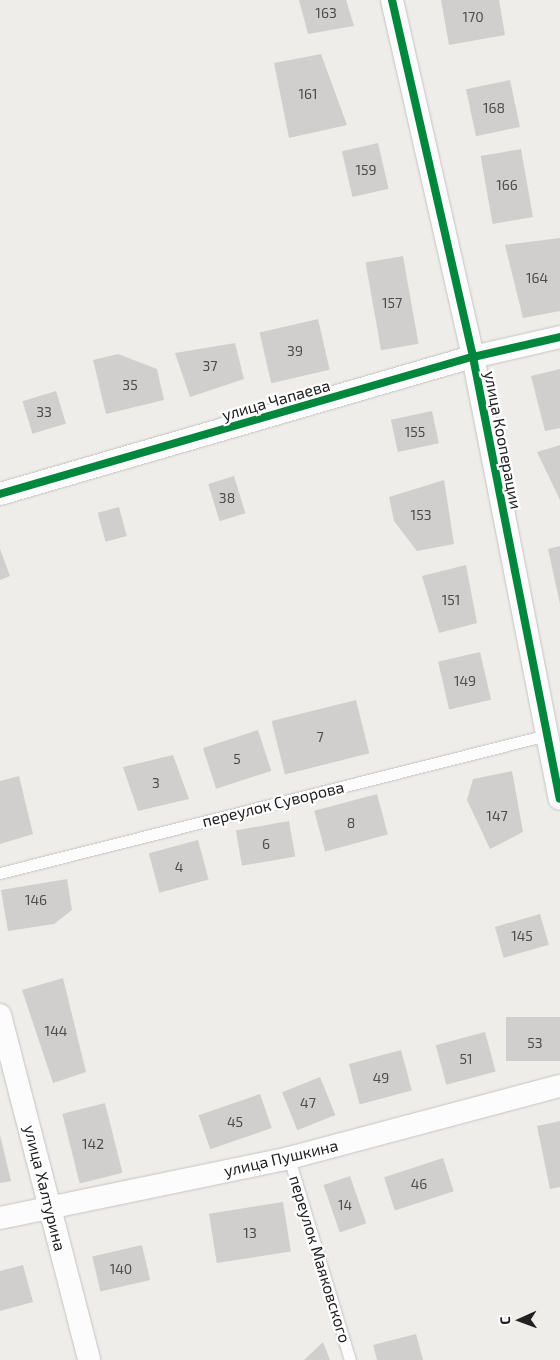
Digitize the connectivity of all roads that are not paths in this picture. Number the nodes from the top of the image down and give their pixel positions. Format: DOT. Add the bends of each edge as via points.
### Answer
graph roads {
  1 [pos="392,0"];
  2 [pos="560,337"];
  3 [pos="473,358"];
  4 [pos="0,494"];
  5 [pos="547,735"];
  6 [pos="560,799"];
  7 [pos="0,873"];
  8 [pos="0,1015"];
  9 [pos="560,1086"];
  10 [pos="289,1158"];
  11 [pos="49,1206"];
  12 [pos="0,1218"];
  13 [pos="89,1360"];
  14 [pos="350,1360"];
  1 -- 3 [label="street, улица Кооперации"];
  2 -- 3 [label="street, улица Чапаева"];
  3 -- 4 [label="street, улица Чапаева"];
  3 -- 5 [label="street, улица Кооперации"];
  5 -- 6 [label="street, улица Кооперации"];
  5 -- 7 [label="lane, переулок Суворова"];
  8 -- 11 [label="street, улица Халтурина"];
  9 -- 10 [label="street, улица Пушкина"];
  10 -- 11 [label="street, улица Пушкина"];
  10 -- 14 [label="lane, переулок Маяковского"];
  11 -- 12 [label="street, улица Пушкина"];
  11 -- 13 [label="street, улица Халтурина"];
}
